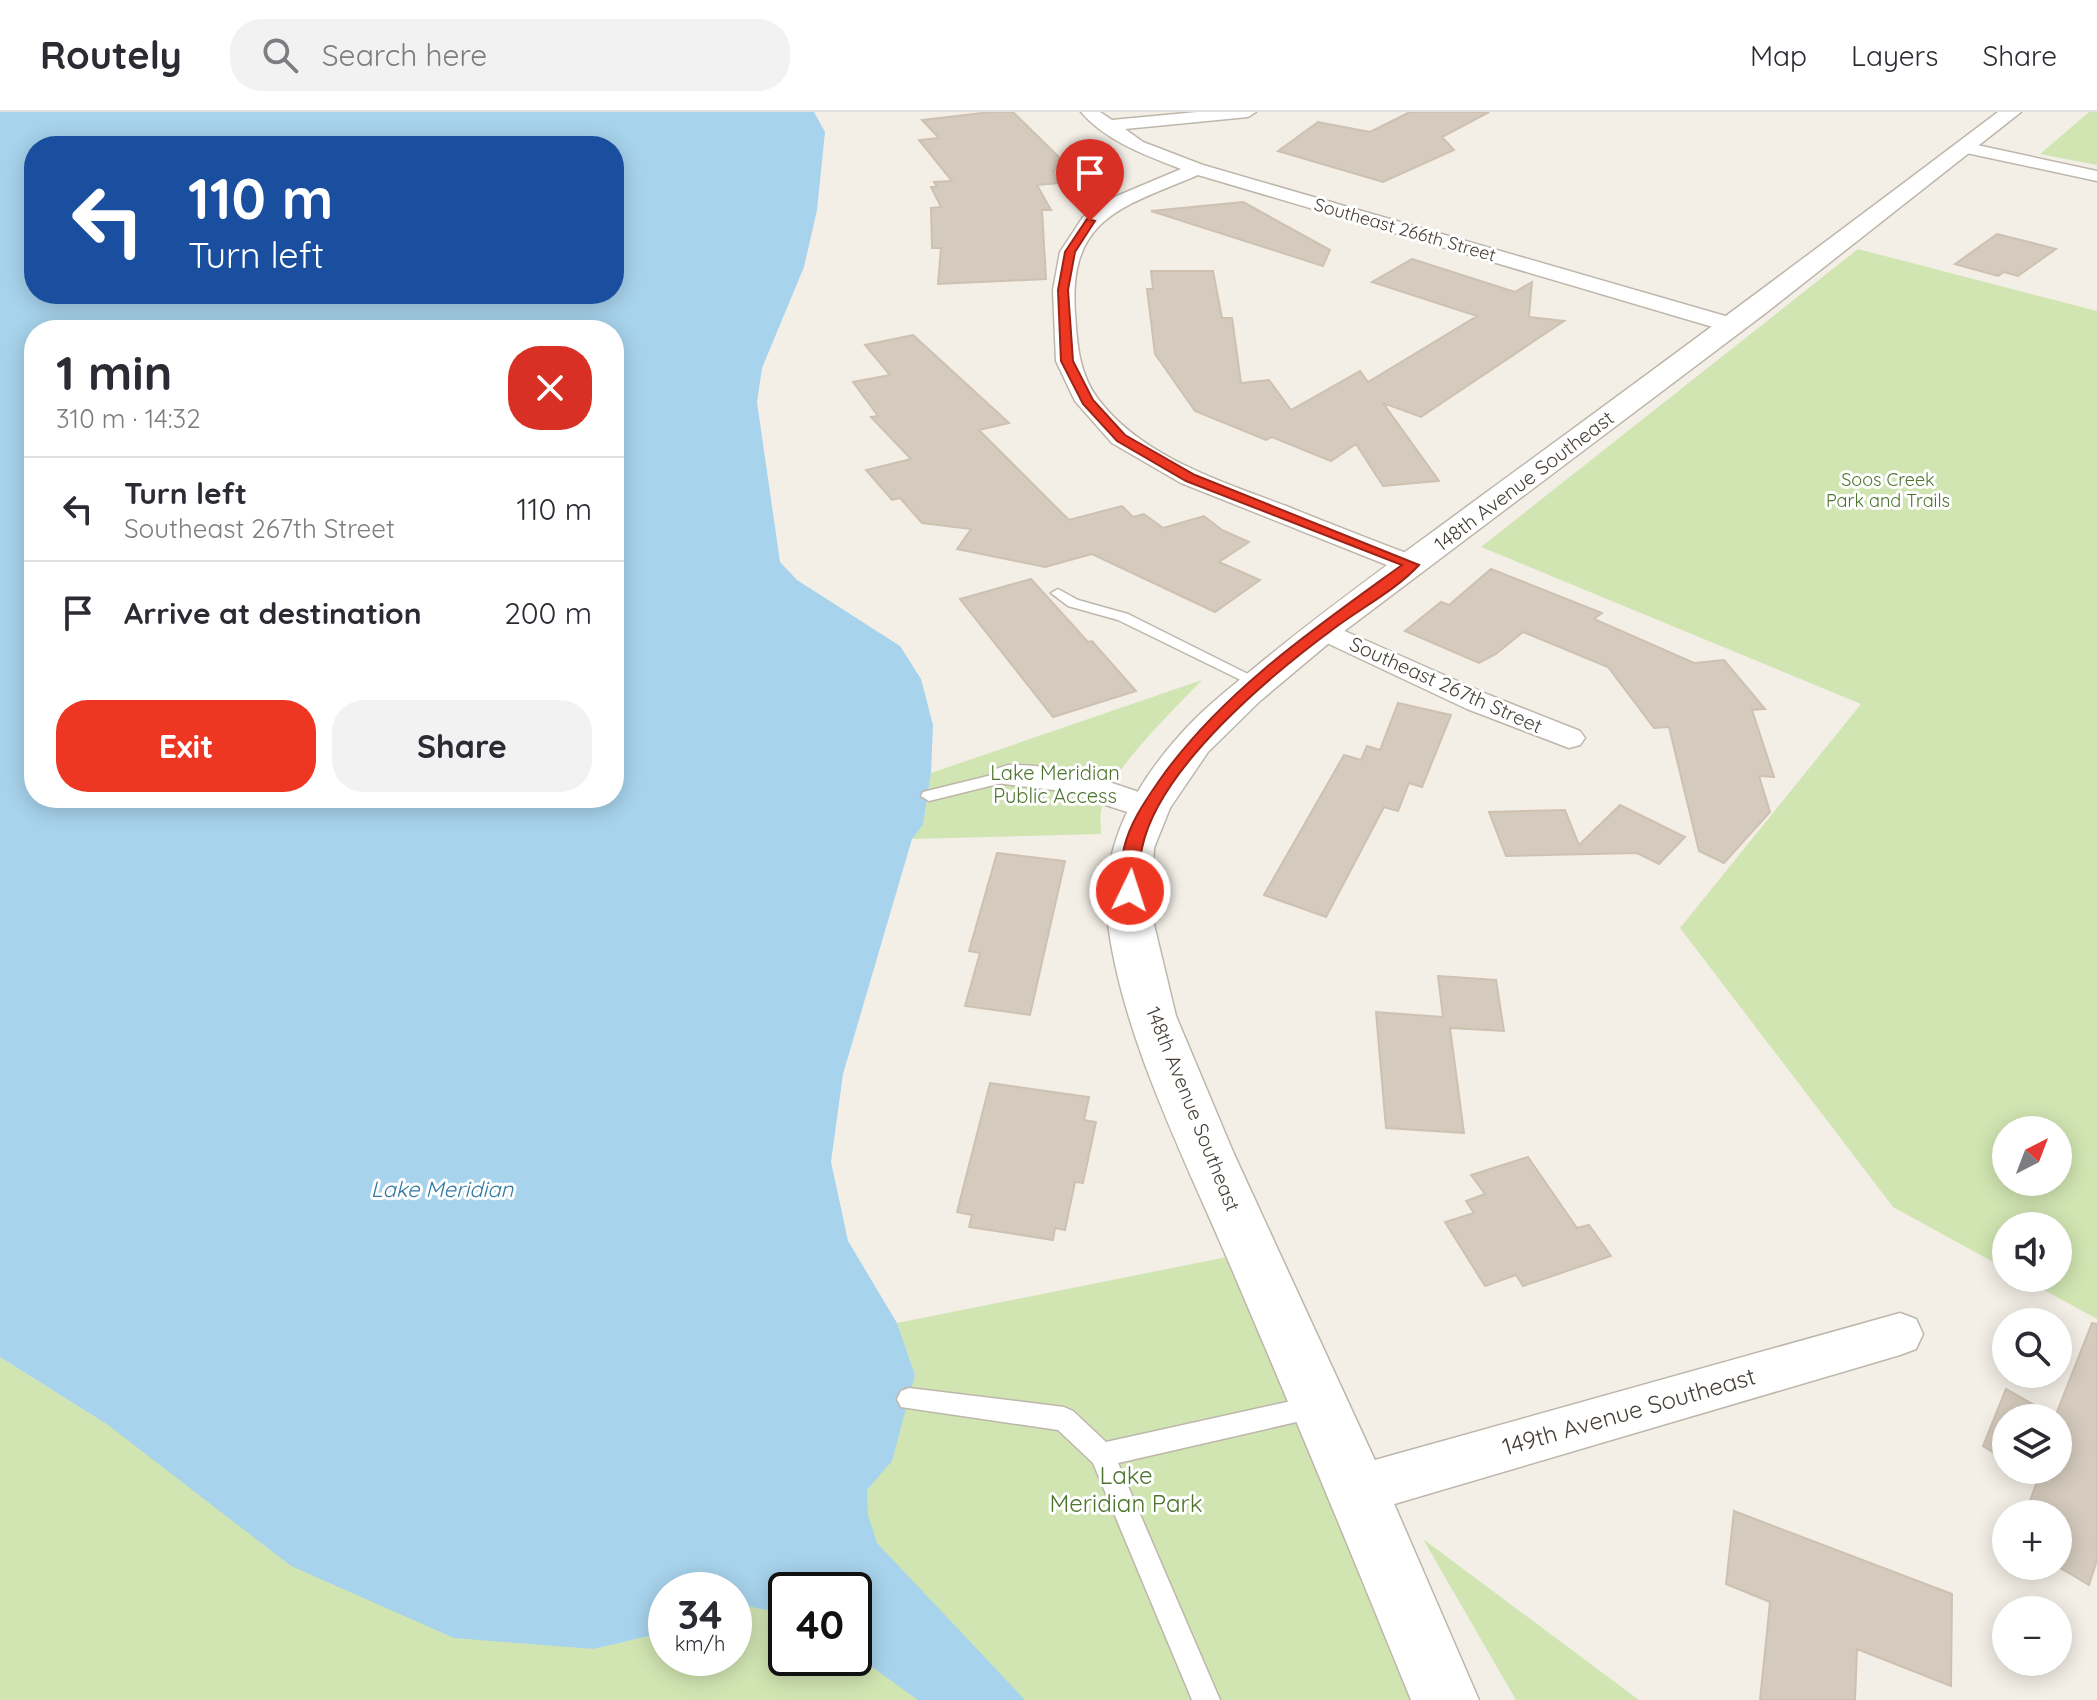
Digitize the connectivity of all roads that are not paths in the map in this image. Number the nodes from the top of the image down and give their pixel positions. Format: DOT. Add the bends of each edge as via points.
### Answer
graph roads {
  1 [pos="1089,112"];
  2 [pos="1248,112"];
  3 [pos="2011,112"];
  4 [pos="1106,126"];
  5 [pos="1963,147"];
  6 [pos="1197,169"];
  7 [pos="2097,176"];
  8 [pos="1731,325"];
  9 [pos="1412,565"];
  10 [pos="1058,593"];
  11 [pos="1322,630"];
  12 [pos="1258,683"];
  13 [pos="1569,738"];
  14 [pos="1008,776"];
  15 [pos="929,796"];
  16 [pos="1149,808"];
  17 [pos="1900,1334"];
  18 [pos="909,1399"];
  19 [pos="1320,1406"];
  20 [pos="1102,1455"];
  21 [pos="1357,1490"];
  22 [pos="1206,1700"];
  23 [pos="1445,1700"];
  1 -- 4 [label="street, Southeast 266th Street"];
  2 -- 4 [label="street"];
  3 -- 5 [label="street, 148th Avenue Southeast"];
  4 -- 6 [label="street, Southeast 266th Street" via="1137,146"];
  5 -- 7 [label="street"];
  5 -- 8 [label="street, 148th Avenue Southeast"];
  6 -- 8 [label="street, Southeast 266th Street"];
  6 -- 9 [label="street" via="1124,200 1090,221 1070,252 1063,290 1067,361 1087,401 1121,438 1190,478"];
  8 -- 9 [label="street, 148th Avenue Southeast"];
  9 -- 11 [label="street, 148th Avenue Southeast"];
  10 -- 12 [label="lane" via="1073,603 1123,617"];
  11 -- 12 [label="street, 148th Avenue Southeast"];
  11 -- 13 [label="street, Southeast 267th Street"];
  12 -- 16 [label="street, 148th Avenue Southeast" via="1194,743"];
  14 -- 15 [label="lane"];
  14 -- 16 [label="street" via="1062,778"];
  16 -- 19 [label="street, 148th Avenue Southeast" via="1133,848 1129,912 1152,1016"];
  17 -- 21 [label="street, 149th Avenue Southeast"];
  18 -- 20 [label="lane" via="1064,1419"];
  19 -- 20 [label="lane"];
  19 -- 21 [label="street, 148th Avenue Southeast"];
  20 -- 22 [label="lane"];
  21 -- 23 [label="street, 148th Avenue Southeast"];
}
